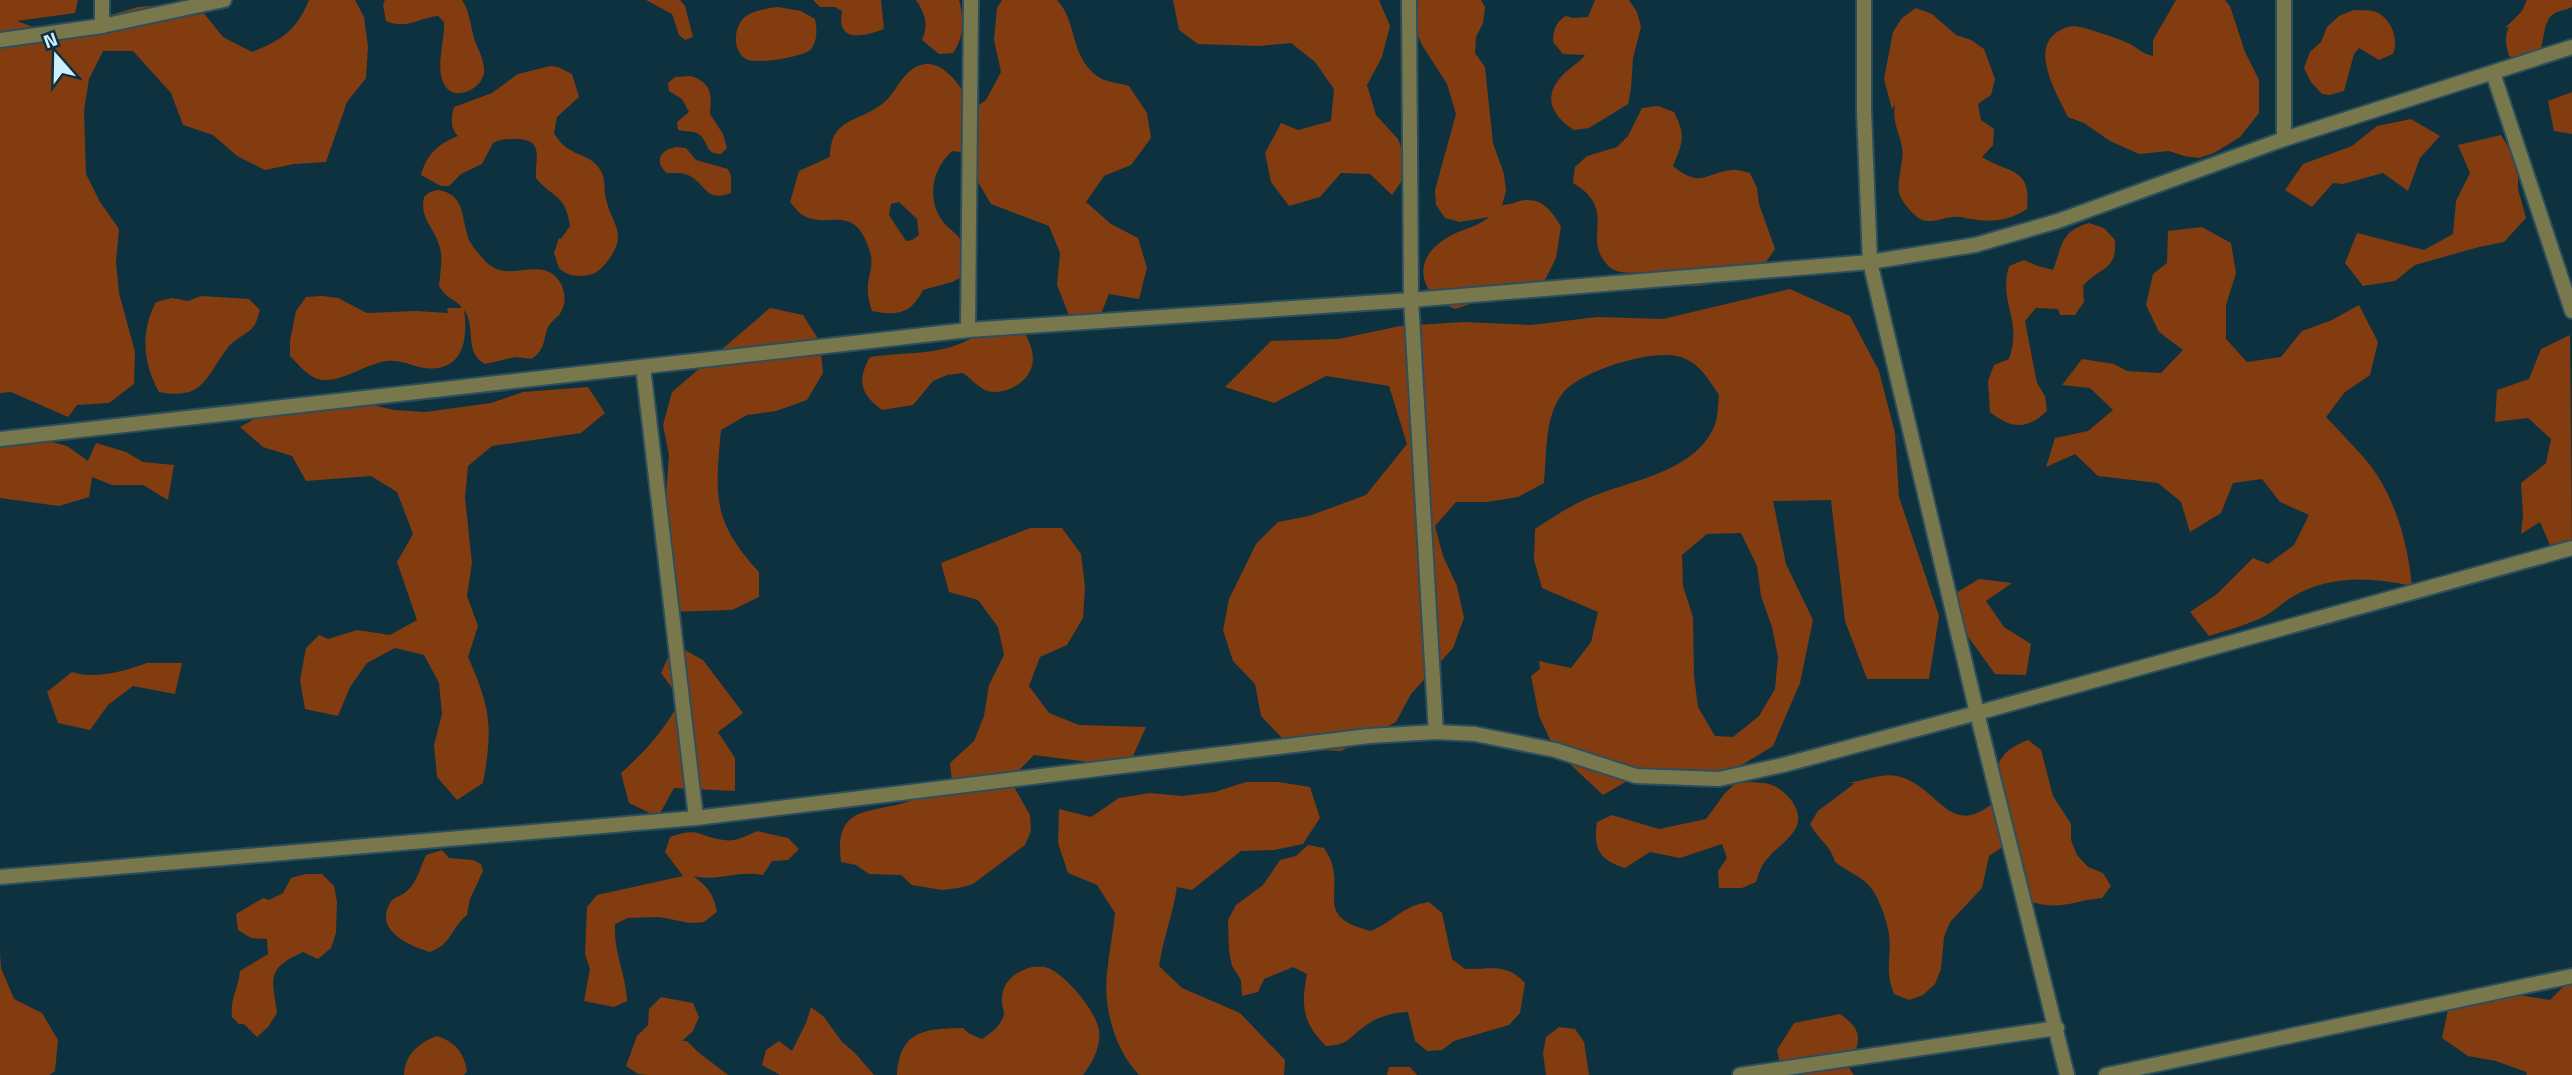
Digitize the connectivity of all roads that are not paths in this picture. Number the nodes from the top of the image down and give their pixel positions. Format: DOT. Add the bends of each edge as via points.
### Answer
graph roads {
  1 [pos="102,0"];
  2 [pos="224,0"];
  3 [pos="971,0"];
  4 [pos="1409,0"];
  5 [pos="1864,0"];
  6 [pos="2284,0"];
  7 [pos="102,26"];
  8 [pos="0,40"];
  9 [pos="2572,47"];
  10 [pos="2493,73"];
  11 [pos="2284,139"];
  12 [pos="1870,262"];
  13 [pos="1411,299"];
  14 [pos="2572,311"];
  15 [pos="968,330"];
  16 [pos="643,367"];
  17 [pos="0,439"];
  18 [pos="2572,548"];
  19 [pos="1977,713"];
  20 [pos="1436,732"];
  21 [pos="696,818"];
  22 [pos="0,877"];
  23 [pos="2572,976"];
  24 [pos="2057,1028"];
  25 [pos="1740,1075"];
  26 [pos="2067,1075"];
  27 [pos="2106,1075"];
  1 -- 7 [label="street"];
  2 -- 7 [label="street"];
  3 -- 15 [label="street"];
  4 -- 13 [label="street"];
  5 -- 12 [label="street"];
  6 -- 11 [label="street"];
  7 -- 8 [label="street"];
  9 -- 10 [label="street"];
  10 -- 11 [label="street"];
  10 -- 14 [label="street"];
  11 -- 12 [label="street" via="2058,221 1975,244"];
  12 -- 13 [label="street"];
  12 -- 19 [label="street"];
  13 -- 15 [label="street"];
  13 -- 20 [label="street"];
  15 -- 16 [label="street"];
  16 -- 17 [label="street"];
  16 -- 21 [label="street"];
  18 -- 19 [label="street"];
  19 -- 20 [label="street" via="1719,779 1636,776 1555,750 1475,734"];
  19 -- 24 [label="street"];
  20 -- 21 [label="street" via="1369,736"];
  21 -- 22 [label="street"];
  23 -- 27 [label="street"];
  24 -- 25 [label="street"];
  24 -- 26 [label="street"];
}
